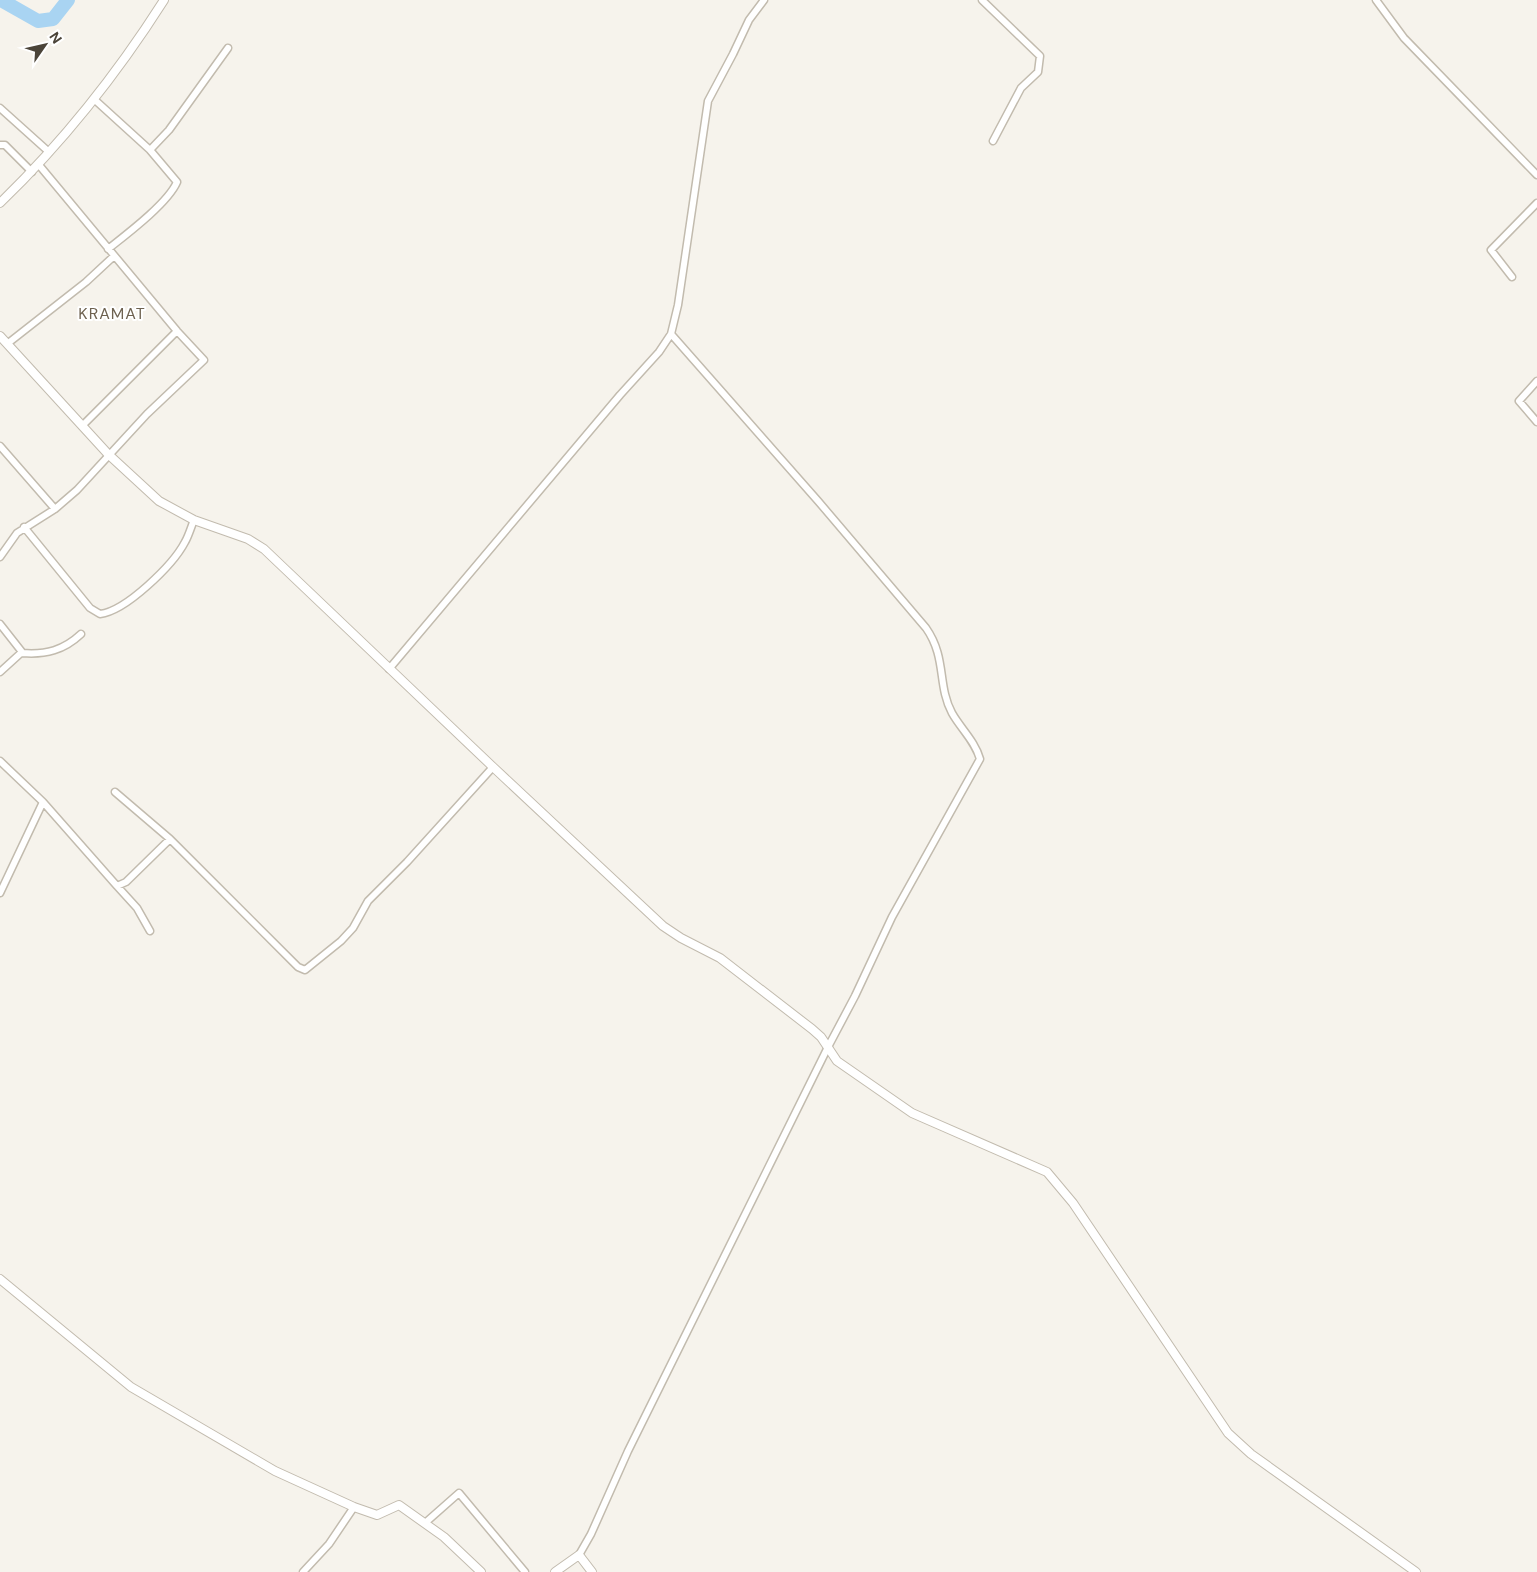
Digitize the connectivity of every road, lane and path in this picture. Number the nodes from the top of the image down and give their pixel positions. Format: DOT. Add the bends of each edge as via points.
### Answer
graph roads {
  1 [pos="164,0"];
  2 [pos="764,0"];
  3 [pos="982,0"];
  4 [pos="1376,0"];
  5 [pos="228,48"];
  6 [pos="95,100"];
  7 [pos="0,108"];
  8 [pos="993,141"];
  9 [pos="0,145"];
  10 [pos="150,150"];
  11 [pos="50,152"];
  12 [pos="39,165"];
  13 [pos="32,172"];
  14 [pos="1537,175"];
  15 [pos="0,203"];
  16 [pos="1537,203"];
  17 [pos="108,249"];
  18 [pos="114,256"];
  19 [pos="1512,277"];
  20 [pos="177,331"];
  21 [pos="672,334"];
  22 [pos="0,336"];
  23 [pos="7,344"];
  24 [pos="1537,381"];
  25 [pos="1537,422"];
  26 [pos="82,426"];
  27 [pos="0,446"];
  28 [pos="108,454"];
  29 [pos="55,509"];
  30 [pos="194,520"];
  31 [pos="24,527"];
  32 [pos="0,557"];
  33 [pos="0,624"];
  34 [pos="81,634"];
  35 [pos="22,653"];
  36 [pos="389,669"];
  37 [pos="0,672"];
  38 [pos="0,761"];
  39 [pos="493,768"];
  40 [pos="115,792"];
  41 [pos="43,802"];
  42 [pos="170,839"];
  43 [pos="116,886"];
  44 [pos="0,893"];
  45 [pos="150,931"];
  46 [pos="828,1047"];
  47 [pos="0,1279"];
  48 [pos="354,1507"];
  49 [pos="426,1523"];
  50 [pos="579,1555"];
  51 [pos="303,1572"];
  52 [pos="481,1572"];
  53 [pos="525,1572"];
  54 [pos="555,1572"];
  55 [pos="592,1572"];
  56 [pos="1416,1572"];
  1 -- 6 [label="street"];
  2 -- 21 [label="street" via="748,20 734,54 708,101"];
  3 -- 8 [label="street" via="1040,56 1038,72 1021,88"];
  4 -- 14 [label="street" via="1404,38"];
  5 -- 10 [label="street" via="169,130"];
  6 -- 10 [label="street"];
  6 -- 11 [label="street"];
  7 -- 11 [label="street"];
  9 -- 13 [label="street" via="5,144"];
  10 -- 17 [label="street" via="177,182 176,185 144,219"];
  11 -- 12 [label="street"];
  12 -- 13 [label="street"];
  12 -- 17 [label="street"];
  13 -- 15 [label="street"];
  16 -- 19 [label="street" via="1491,250"];
  17 -- 18 [label="street"];
  18 -- 20 [label="street"];
  18 -- 23 [label="street"];
  20 -- 26 [label="street"];
  20 -- 28 [label="street" via="204,361"];
  21 -- 36 [label="street"];
  21 -- 46 [label="street" via="926,628 941,660 948,703 978,750 980,760 892,917"];
  22 -- 23 [label="street"];
  23 -- 26 [label="street"];
  24 -- 25 [label="street" via="1519,401"];
  26 -- 28 [label="street"];
  27 -- 29 [label="street"];
  28 -- 29 [label="street" via="77,490"];
  28 -- 30 [label="street" via="159,502"];
  29 -- 31 [label="street"];
  30 -- 31 [label="street" via="185,542 146,587 120,606 100,614 90,608"];
  30 -- 36 [label="street" via="248,539 264,549"];
  31 -- 32 [label="street"];
  33 -- 35 [label="street"];
  34 -- 35 [label="street" via="56,650"];
  35 -- 37 [label="street"];
  36 -- 39 [label="street"];
  38 -- 41 [label="street"];
  39 -- 42 [label="street" via="368,901 342,941 305,970 298,967"];
  39 -- 46 [label="street" via="663,926 720,958 812,1029"];
  40 -- 42 [label="street"];
  41 -- 43 [label="street"];
  41 -- 44 [label="street"];
  42 -- 43 [label="street" via="126,882"];
  43 -- 45 [label="street" via="137,908"];
  46 -- 50 [label="street"];
  46 -- 56 [label="street" via="836,1061 912,1113 1048,1172 1073,1203 1228,1433 1251,1454"];
  47 -- 48 [label="street" via="131,1387 275,1471"];
  48 -- 49 [label="street" via="377,1515 399,1505"];
  48 -- 51 [label="street" via="329,1544"];
  49 -- 52 [label="street"];
  49 -- 53 [label="street" via="459,1493"];
  50 -- 54 [label="street"];
  50 -- 55 [label="street"];
}
